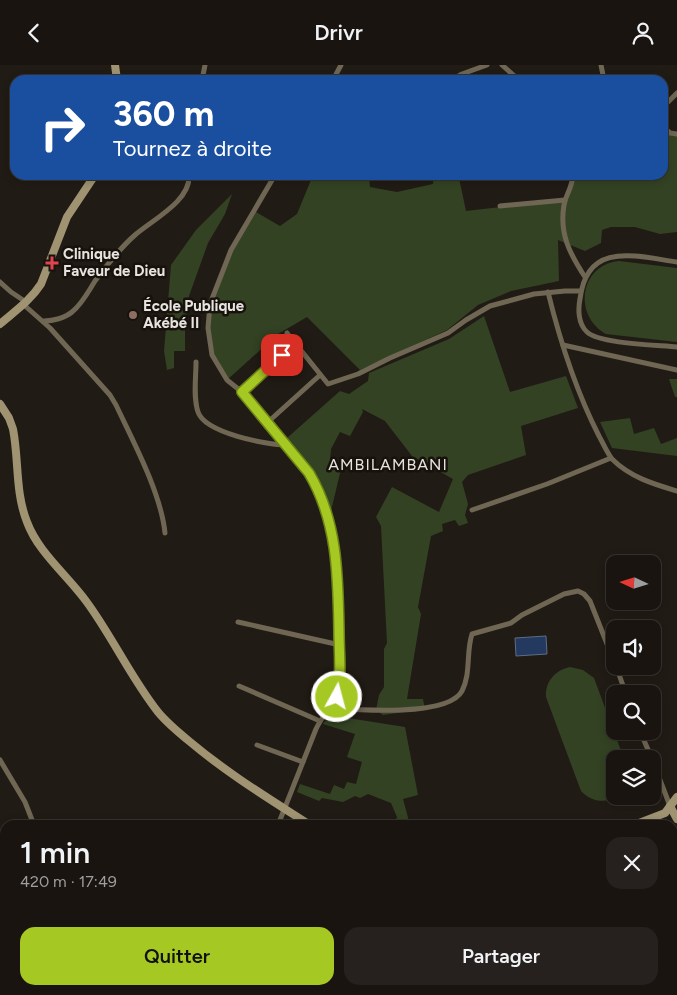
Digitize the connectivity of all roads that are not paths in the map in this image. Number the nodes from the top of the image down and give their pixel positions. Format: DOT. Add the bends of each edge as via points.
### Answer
graph roads {
  1 [pos="487,65"];
  2 [pos="502,65"];
  3 [pos="460,75"];
  4 [pos="513,75"];
  5 [pos="677,93"];
  6 [pos="668,103"];
  7 [pos="93,180"];
  8 [pos="189,180"];
  9 [pos="272,180"];
  10 [pos="573,180"];
  11 [pos="565,200"];
  12 [pos="500,207"];
  13 [pos="677,262"];
  14 [pos="586,277"];
  15 [pos="0,282"];
  16 [pos="580,291"];
  17 [pos="548,292"];
  18 [pos="25,304"];
  19 [pos="44,321"];
  20 [pos="0,323"];
  21 [pos="287,333"];
  22 [pos="295,343"];
  23 [pos="562,345"];
  24 [pos="677,347"];
  25 [pos="196,362"];
  26 [pos="677,370"];
  27 [pos="320,375"];
  28 [pos="242,392"];
  29 [pos="0,404"];
  30 [pos="268,422"];
  31 [pos="286,445"];
  32 [pos="611,458"];
  33 [pos="677,491"];
  34 [pos="472,510"];
  35 [pos="165,533"];
  36 [pos="238,623"];
  37 [pos="606,642"];
  38 [pos="340,645"];
  39 [pos="239,686"];
  40 [pos="331,708"];
  41 [pos="320,721"];
  42 [pos="257,745"];
  43 [pos="0,760"];
  44 [pos="303,762"];
  45 [pos="661,782"];
  46 [pos="677,799"];
  47 [pos="670,806"];
  48 [pos="284,809"];
  49 [pos="677,819"];
  50 [pos="32,820"];
  51 [pos="280,820"];
  52 [pos="302,820"];
  53 [pos="647,820"];
  1 -- 3 [label="street"];
  2 -- 4 [label="street"];
  5 -- 6 [label="street"];
  7 -- 18 [label="street" via="67,217 40,284"];
  8 -- 19 [label="street" via="185,192 130,239 102,271 75,310"];
  9 -- 28 [label="street" via="231,251 210,304 208,328 212,355 228,380"];
  10 -- 11 [label="street"];
  11 -- 12 [label="street"];
  11 -- 14 [label="street" via="564,239 572,258"];
  13 -- 14 [label="street" via="629,256 608,257 600,260"];
  14 -- 16 [label="street"];
  15 -- 18 [label="street"];
  16 -- 17 [label="street"];
  16 -- 24 [label="street" via="578,309 587,332 619,342"];
  17 -- 23 [label="street"];
  17 -- 27 [label="street" via="490,306 448,333 358,374 328,384"];
  18 -- 19 [label="street"];
  18 -- 20 [label="street"];
  19 -- 35 [label="street" via="116,405 150,478"];
  21 -- 22 [label="street"];
  22 -- 27 [label="street"];
  22 -- 28 [label="street"];
  23 -- 26 [label="street"];
  23 -- 32 [label="street" via="591,421"];
  25 -- 31 [label="street" via="196,396 198,414 202,419 213,427 239,436"];
  27 -- 30 [label="street"];
  28 -- 30 [label="street"];
  29 -- 48 [label="street" via="13,429 23,512 28,525 90,605 145,695 159,714 216,762"];
  30 -- 31 [label="street"];
  31 -- 38 [label="street" via="316,485 330,522 336,551"];
  32 -- 33 [label="street" via="650,484"];
  32 -- 34 [label="street"];
  36 -- 38 [label="street"];
  37 -- 40 [label="street" via="590,601 584,594 578,591 564,594 511,623 472,633 463,689 449,702 427,708"];
  38 -- 40 [label="street" via="339,687"];
  39 -- 41 [label="street"];
  40 -- 41 [label="street"];
  41 -- 44 [label="street"];
  42 -- 44 [label="street"];
  43 -- 50 [label="street"];
  44 -- 48 [label="street"];
  45 -- 47 [label="street"];
  46 -- 47 [label="street"];
  47 -- 49 [label="street"];
  47 -- 53 [label="street" via="665,813"];
  48 -- 51 [label="street"];
  48 -- 52 [label="street"];
}
